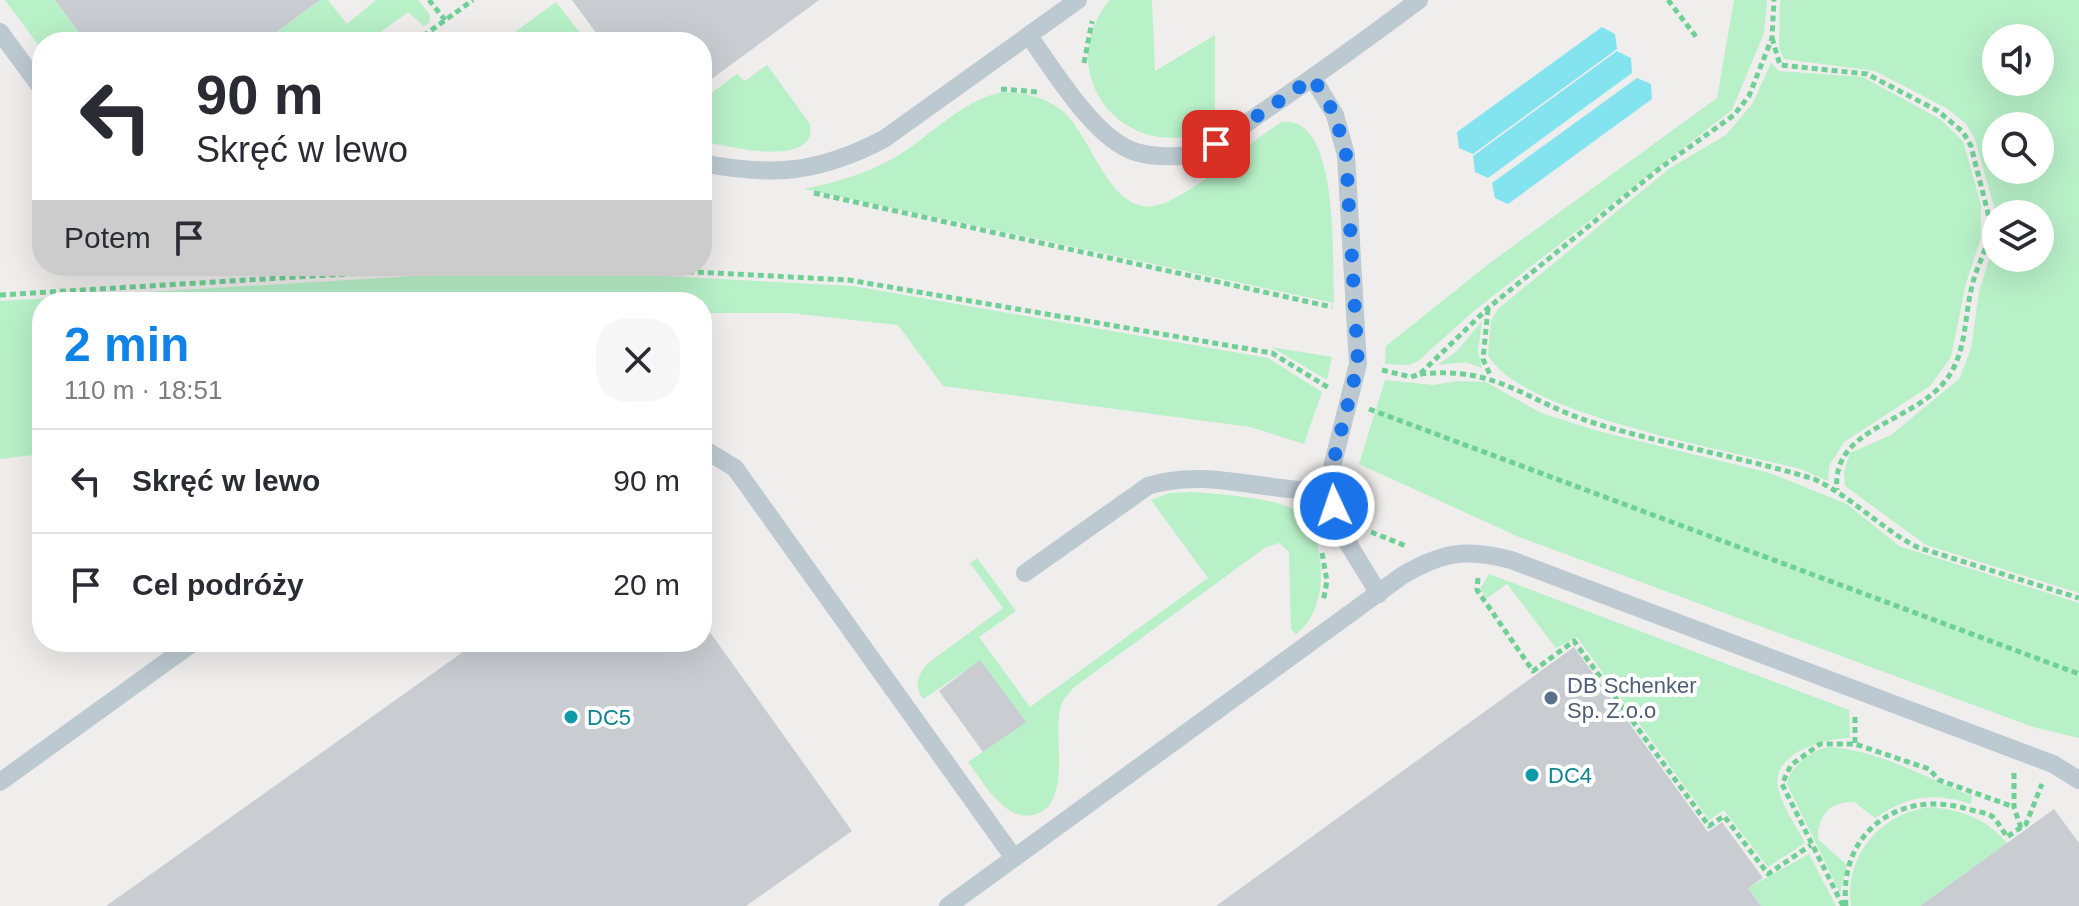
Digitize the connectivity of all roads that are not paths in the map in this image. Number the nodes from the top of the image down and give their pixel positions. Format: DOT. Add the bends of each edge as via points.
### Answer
graph roads {
  1 [pos="1078,0"];
  2 [pos="1419,0"];
  3 [pos="0,32"];
  4 [pos="1029,36"];
  5 [pos="32,75"];
  6 [pos="1313,78"];
  7 [pos="712,165"];
  8 [pos="712,454"];
  9 [pos="1332,490"];
  10 [pos="1025,573"];
  11 [pos="1379,594"];
  12 [pos="180,652"];
  13 [pos="2079,780"];
  14 [pos="0,782"];
  15 [pos="1014,858"];
  16 [pos="948,906"];
  1 -- 4 [label="lane"];
  2 -- 6 [label="lane"];
  3 -- 5 [label="lane"];
  4 -- 6 [label="lane" via="1093,122 1135,152 1194,154"];
  4 -- 7 [label="lane" via="884,139 854,154 819,166 766,173"];
  6 -- 9 [label="lane" via="1335,115 1346,155 1358,364 1332,467"];
  8 -- 15 [label="lane" via="735,468"];
  9 -- 10 [label="lane" via="1306,492 1204,479 1159,482"];
  9 -- 11 [label="lane" via="1335,522"];
  11 -- 13 [label="lane" via="1428,561 1454,553 1491,555 2038,758"];
  11 -- 15 [label="lane"];
  12 -- 14 [label="lane"];
  15 -- 16 [label="lane"];
}
